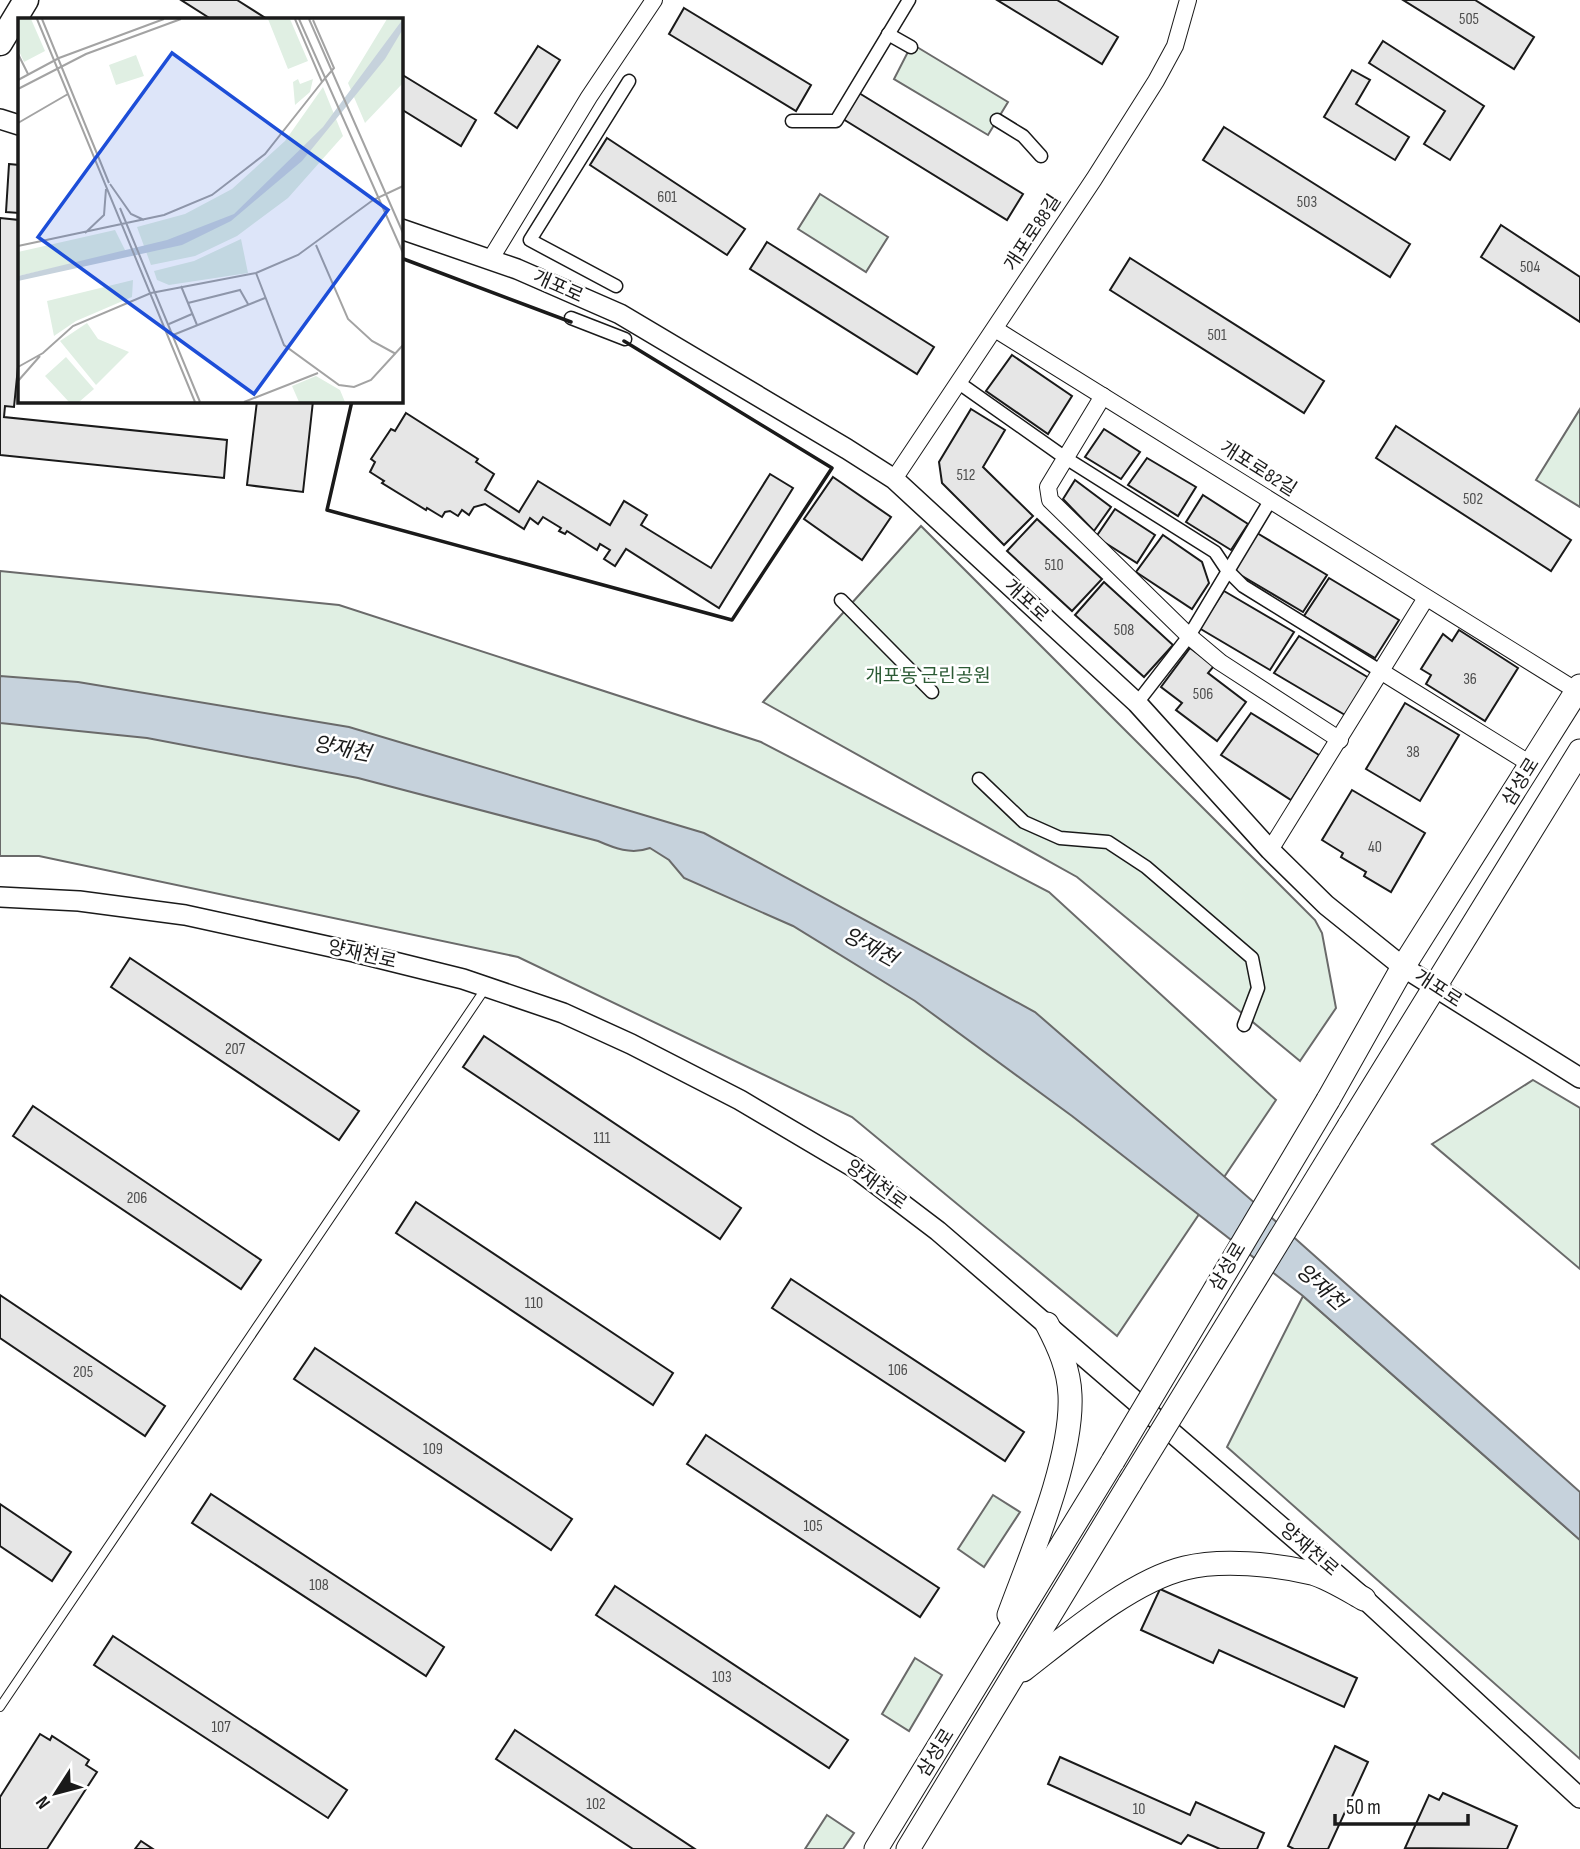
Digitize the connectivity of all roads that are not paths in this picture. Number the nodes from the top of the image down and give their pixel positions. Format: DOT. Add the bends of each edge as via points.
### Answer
graph roads {
  1 [pos="26,0"];
  2 [pos="654,0"];
  3 [pos="909,0"];
  4 [pos="1188,0"];
  5 [pos="888,34"];
  6 [pos="0,43"];
  7 [pos="911,47"];
  8 [pos="629,80"];
  9 [pos="0,119"];
  10 [pos="997,120"];
  11 [pos="792,121"];
  12 [pos="18,125"];
  13 [pos="1041,156"];
  14 [pos="402,229"];
  15 [pos="490,260"];
  16 [pos="616,286"];
  17 [pos="571,318"];
  18 [pos="995,329"];
  19 [pos="625,339"];
  20 [pos="959,383"];
  21 [pos="1103,396"];
  22 [pos="1064,457"];
  23 [pos="894,480"];
  24 [pos="1270,501"];
  25 [pos="1227,570"];
  26 [pos="1426,598"];
  27 [pos="841,600"];
  28 [pos="1189,636"];
  29 [pos="1382,672"];
  30 [pos="1578,689"];
  31 [pos="932,692"];
  32 [pos="1137,703"];
  33 [pos="1340,740"];
  34 [pos="1580,751"];
  35 [pos="1532,765"];
  36 [pos="979,779"];
  37 [pos="1270,850"];
  38 [pos="0,897"];
  39 [pos="1403,967"];
  40 [pos="487,986"];
  41 [pos="1434,988"];
  42 [pos="1244,1025"];
  43 [pos="1580,1078"];
  44 [pos="1047,1324"];
  45 [pos="1364,1599"];
  46 [pos="992,1662"];
  47 [pos="1012,1678"];
  48 [pos="0,1707"];
  49 [pos="1580,1798"];
  50 [pos="877,1849"];
  51 [pos="908,1849"];
  1 -- 6 [label="main road"];
  2 -- 15 [label="street"];
  3 -- 5 [label="street"];
  4 -- 18 [label="street, 개포로88길" via="1175,46 1156,81"];
  5 -- 7 [label="street"];
  5 -- 11 [label="street" via="836,121"];
  8 -- 16 [label="street" via="530,240"];
  9 -- 12 [label="street"];
  10 -- 13 [label="street" via="1023,136"];
  14 -- 15 [label="street, 개포로"];
  15 -- 23 [label="street, 개포로" via="620,314"];
  17 -- 19 [label="street"];
  18 -- 20 [label="street, 개포로88길"];
  18 -- 21 [label="street, 개포로82길"];
  20 -- 22 [label="street"];
  20 -- 23 [label="street, 개포로88길"];
  21 -- 22 [label="street"];
  21 -- 24 [label="street, 개포로82길"];
  22 -- 25 [label="street" via="1215,552"];
  22 -- 28 [label="street" via="1048,487 1050,500"];
  23 -- 32 [label="street, 개포로"];
  24 -- 25 [label="street"];
  24 -- 26 [label="street, 개포로82길"];
  25 -- 28 [label="street"];
  25 -- 29 [label="street" via="1243,586"];
  26 -- 29 [label="street"];
  26 -- 30 [label="street, 개포로82길"];
  27 -- 31 [label="street"];
  28 -- 32 [label="street"];
  28 -- 33 [label="street" via="1220,662"];
  29 -- 33 [label="street"];
  29 -- 35 [label="street"];
  30 -- 35 [label="main road, 삼성로"];
  32 -- 37 [label="street, 개포로"];
  33 -- 37 [label="street"];
  34 -- 41 [label="main road, 삼성로"];
  35 -- 39 [label="main road, 삼성로"];
  36 -- 42 [label="street" via="1024,822 1060,838 1108,842 1146,867 1252,958 1258,988"];
  37 -- 39 [label="street, 개포로" via="1326,905"];
  38 -- 40 [label="street, 양재천로" via="79,901 185,915"];
  39 -- 41 [label="street, 개포로"];
  39 -- 46 [label="main road, 삼성로, bridge"];
  40 -- 44 [label="street, 양재천로" via="631,1044 740,1100 856,1168"];
  40 -- 48 [label="lane"];
  41 -- 43 [label="street, 개포로"];
  41 -- 47 [label="main road, 삼성로, bridge"];
  44 -- 45 [label="street, 양재천로"];
  44 -- 46 [label="main road" via="1065,1364 1070,1422 1051,1496"];
  45 -- 47 [label="main road" via="1313,1573 1226,1563 1185,1568 1155,1578 1091,1618"];
  45 -- 49 [label="street, 양재천로"];
  46 -- 50 [label="main road, 삼성로"];
  47 -- 51 [label="main road, 삼성로"];
}
